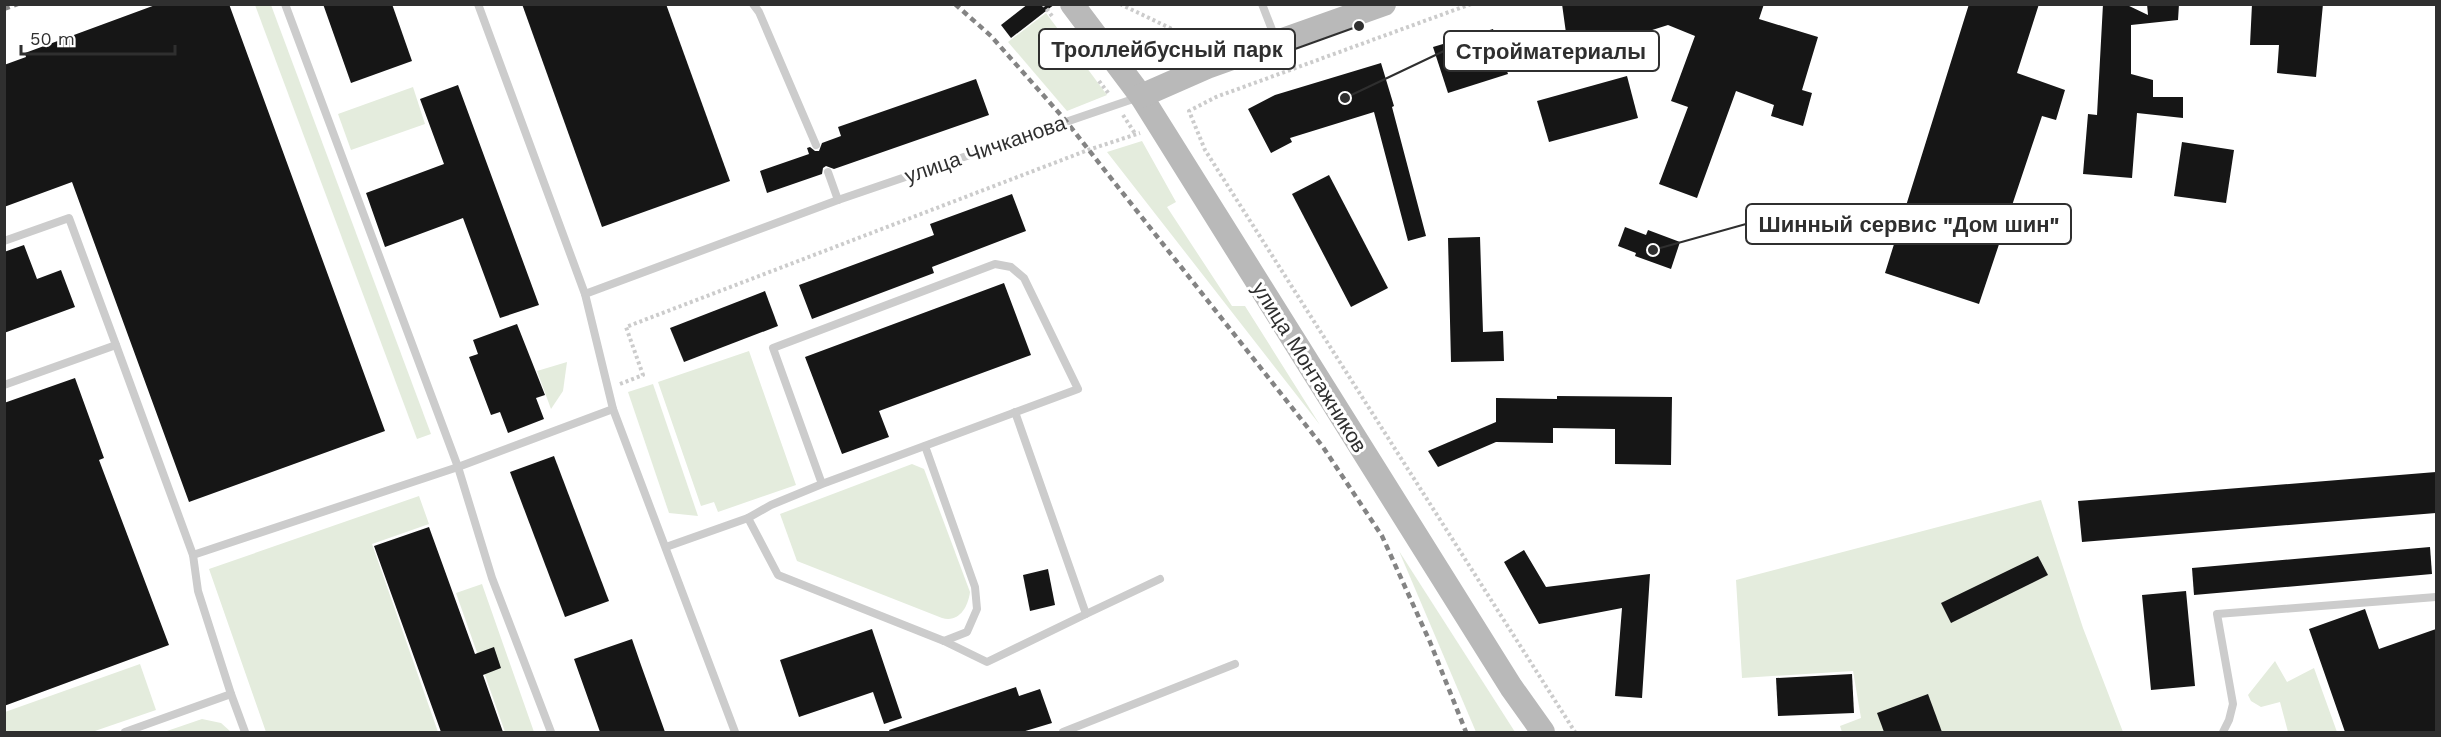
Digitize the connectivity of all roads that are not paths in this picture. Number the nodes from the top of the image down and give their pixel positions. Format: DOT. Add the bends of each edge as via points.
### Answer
graph roads {
  1 [pos="285,4"];
  2 [pos="478,4"];
  3 [pos="753,4"];
  4 [pos="1072,4"];
  5 [pos="1262,4"];
  6 [pos="1384,4"];
  7 [pos="1274,34"];
  8 [pos="1141,96"];
  9 [pos="816,145"];
  10 [pos="828,172"];
  11 [pos="838,200"];
  12 [pos="4,242"];
  13 [pos="585,294"];
  14 [pos="116,345"];
  15 [pos="4,385"];
  16 [pos="614,409"];
  17 [pos="1015,412"];
  18 [pos="925,446"];
  19 [pos="458,467"];
  20 [pos="822,484"];
  21 [pos="748,518"];
  22 [pos="666,547"];
  23 [pos="193,555"];
  24 [pos="1160,579"];
  25 [pos="2436,597"];
  26 [pos="1086,614"];
  27 [pos="944,641"];
  28 [pos="1235,664"];
  29 [pos="231,694"];
  30 [pos="125,732"];
  31 [pos="245,732"];
  32 [pos="550,732"];
  33 [pos="735,732"];
  34 [pos="1063,732"];
  35 [pos="1543,732"];
  36 [pos="2223,732"];
  1 -- 19 [label="lane"];
  2 -- 13 [label="lane"];
  3 -- 9 [label="lane"];
  4 -- 8 [label="main road, улица Монтажников"];
  5 -- 7 [label="lane"];
  6 -- 7 [label="main road, улица Чичканова"];
  7 -- 8 [label="main road, улица Чичканова"];
  8 -- 11 [label="lane, улица Чичканова"];
  8 -- 35 [label="main road, улица Монтажников" via="1511,687"];
  10 -- 11 [label="lane"];
  11 -- 13 [label="lane, улица Чичканова"];
  12 -- 14 [label="lane" via="69,218"];
  13 -- 16 [label="lane"];
  14 -- 15 [label="lane"];
  14 -- 23 [label="lane"];
  16 -- 19 [label="lane"];
  16 -- 22 [label="lane"];
  17 -- 18 [label="lane"];
  17 -- 20 [label="lane" via="1078,388 1024,278 1011,267 995,264 773,348"];
  17 -- 26 [label="lane"];
  18 -- 20 [label="lane"];
  18 -- 27 [label="lane" via="975,587 974,621 967,632"];
  19 -- 23 [label="lane"];
  19 -- 32 [label="lane" via="492,578"];
  20 -- 21 [label="lane"];
  21 -- 22 [label="lane"];
  21 -- 27 [label="lane" via="778,575"];
  22 -- 33 [label="lane"];
  23 -- 29 [label="lane" via="198,591"];
  24 -- 26 [label="lane"];
  25 -- 36 [label="lane" via="2217,614 2233,704"];
  26 -- 27 [label="lane" via="987,662"];
  28 -- 34 [label="lane"];
  29 -- 30 [label="lane"];
  29 -- 31 [label="lane"];
}
